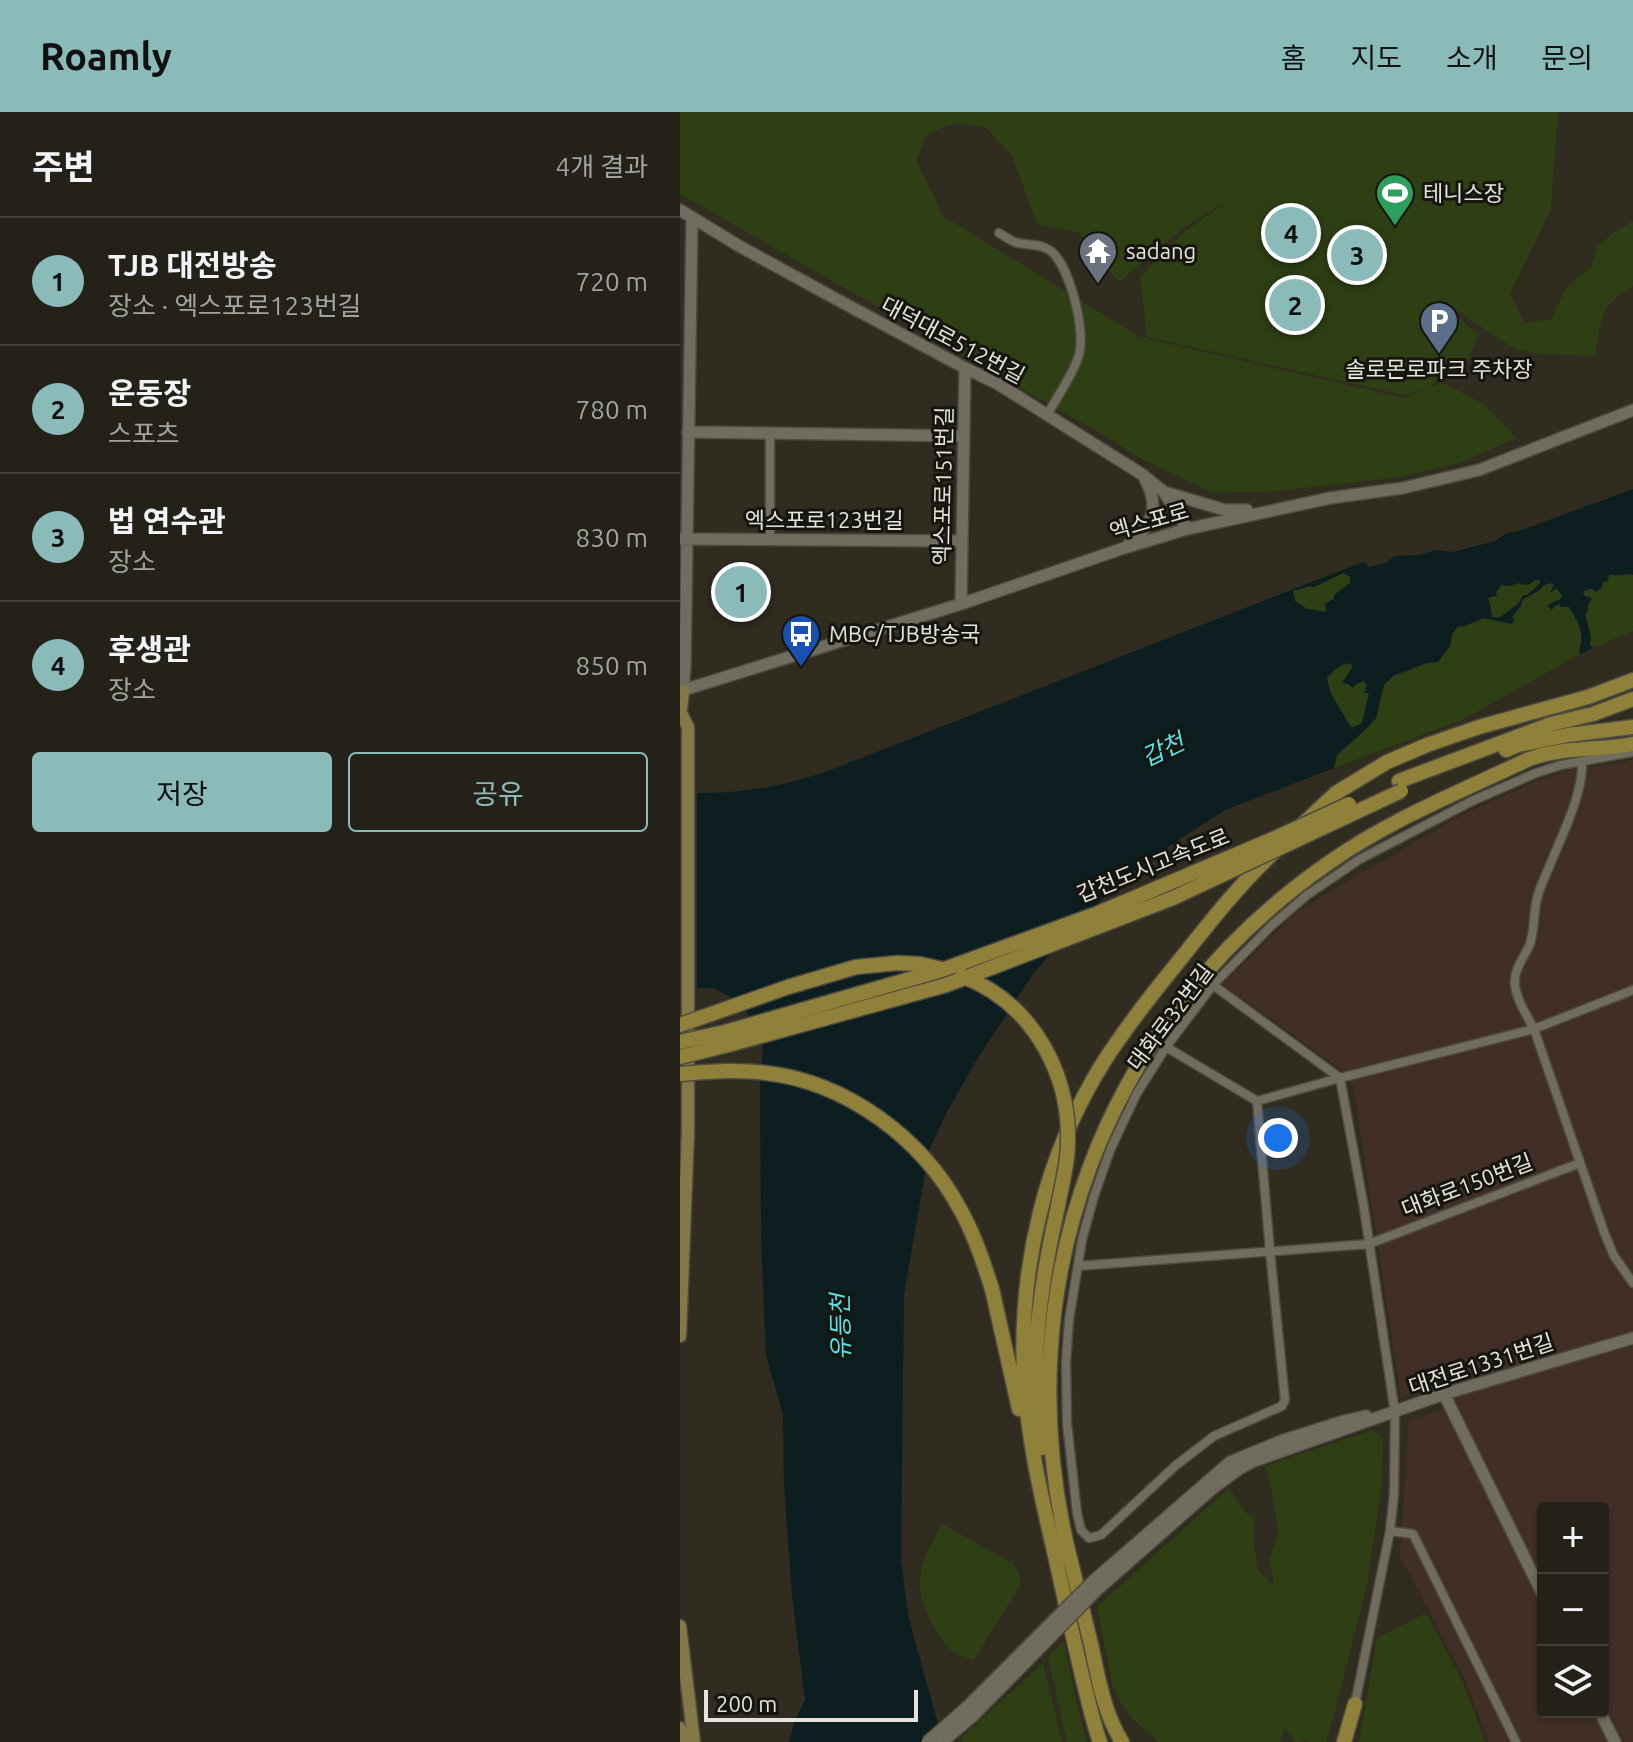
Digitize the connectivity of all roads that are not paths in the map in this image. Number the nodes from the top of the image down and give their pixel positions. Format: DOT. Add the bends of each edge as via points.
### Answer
graph roads {
  1 [pos="680,210"];
  2 [pos="692,218"];
  3 [pos="999,233"];
  4 [pos="685,330"];
  5 [pos="965,368"];
  6 [pos="1633,410"];
  7 [pos="1047,415"];
  8 [pos="688,432"];
  9 [pos="770,434"];
  10 [pos="964,436"];
  11 [pos="1143,475"];
  12 [pos="1164,492"];
  13 [pos="1264,511"];
  14 [pos="1187,529"];
  15 [pos="683,539"];
  16 [pos="770,541"];
  17 [pos="962,541"];
  18 [pos="1124,548"];
  19 [pos="961,604"];
  20 [pos="1633,680"];
  21 [pos="681,691"];
  22 [pos="1633,699"];
  23 [pos="681,715"];
  24 [pos="1633,727"];
  25 [pos="1633,744"];
  26 [pos="1633,752"];
  27 [pos="1582,762"];
  28 [pos="1400,786"];
  29 [pos="1213,985"];
  30 [pos="1633,990"];
  31 [pos="680,1025"];
  32 [pos="1534,1029"];
  33 [pos="680,1042"];
  34 [pos="1166,1047"];
  35 [pos="680,1057"];
  36 [pos="680,1074"];
  37 [pos="1340,1078"];
  38 [pos="1257,1101"];
  39 [pos="1580,1163"];
  40 [pos="1369,1244"];
  41 [pos="1270,1251"];
  42 [pos="1078,1266"];
  43 [pos="1633,1283"];
  44 [pos="680,1336"];
  45 [pos="1633,1338"];
  46 [pos="1444,1394"];
  47 [pos="1395,1413"];
  48 [pos="1035,1468"];
  49 [pos="1063,1530"];
  50 [pos="1390,1531"];
  51 [pos="1537,1583"];
  52 [pos="1095,1585"];
  53 [pos="680,1626"];
  54 [pos="1355,1704"];
  55 [pos="1603,1718"];
  56 [pos="680,1728"];
  57 [pos="682,1742"];
  58 [pos="694,1742"];
  59 [pos="927,1742"];
  60 [pos="942,1742"];
  61 [pos="1100,1742"];
  62 [pos="1122,1742"];
  63 [pos="1346,1742"];
  64 [pos="1516,1742"];
  65 [pos="1615,1742"];
  1 -- 2 [label="street, 대덕대로512번길"];
  2 -- 4 [label="street"];
  2 -- 5 [label="street, 대덕대로512번길"];
  3 -- 7 [label="street" via="1050,250 1069,278 1080,352"];
  4 -- 8 [label="street"];
  5 -- 7 [label="street, 대덕대로512번길"];
  5 -- 10 [label="street, 엑스포로151번길"];
  6 -- 13 [label="street, 엑스포로" via="1479,470"];
  7 -- 11 [label="street, 대덕대로512번길"];
  8 -- 9 [label="street"];
  8 -- 15 [label="street"];
  9 -- 10 [label="street"];
  9 -- 16 [label="street"];
  10 -- 17 [label="street, 엑스포로151번길"];
  11 -- 12 [label="street, 대덕대로512번길"];
  11 -- 18 [label="street" via="1154,510 1140,535"];
  12 -- 13 [label="street" via="1225,510"];
  12 -- 14 [label="street, 대덕대로512번길"];
  13 -- 14 [label="street, 엑스포로"];
  14 -- 18 [label="street, 엑스포로"];
  15 -- 16 [label="street, 엑스포로123번길"];
  15 -- 21 [label="street"];
  16 -- 17 [label="street, 엑스포로123번길"];
  17 -- 19 [label="street, 엑스포로151번길"];
  18 -- 19 [label="street, 엑스포로"];
  19 -- 21 [label="street, 엑스포로"];
  20 -- 48 [label="highway" via="1427,745 1336,793 1242,883 1152,995 1082,1100 1037,1223 1024,1340"];
  21 -- 23 [label="main road"];
  22 -- 28 [label="highway, 갑천도시고속도로" via="1551,724"];
  23 -- 44 [label="main road, bridge" via="688,727 688,1132"];
  24 -- 28 [label="highway, 갑천도시고속도로" via="1518,745"];
  25 -- 49 [label="highway" via="1545,753 1371,835 1263,914 1170,1017 1103,1132 1062,1261 1049,1394"];
  26 -- 27 [label="street, 대화로32번길"];
  27 -- 29 [label="street, 대화로32번길" via="1536,773 1360,859 1283,915"];
  27 -- 32 [label="street" via="1574,801 1536,900 1531,941 1514,981"];
  28 -- 33 [label="highway, 갑천도시고속도로, bridge" via="1096,914 942,970"];
  28 -- 35 [label="highway, 갑천도시고속도로, bridge" via="1173,898 946,985"];
  29 -- 34 [label="street, 대화로32번길"];
  29 -- 37 [label="street"];
  30 -- 32 [label="street"];
  31 -- 49 [label="highway, bridge" via="856,967 920,964 975,981 1006,1001 1043,1043 1065,1101 1068,1137 1039,1302 1037,1416"];
  32 -- 37 [label="street"];
  32 -- 39 [label="street"];
  34 -- 38 [label="street"];
  34 -- 42 [label="street, 대화로32번길" via="1111,1148"];
  36 -- 48 [label="highway, bridge" via="745,1071 821,1086 883,1121 920,1154 950,1193 977,1243"];
  37 -- 38 [label="street"];
  37 -- 40 [label="street"];
  38 -- 41 [label="street"];
  39 -- 40 [label="street, 대화로150번길"];
  39 -- 43 [label="street" via="1614,1256"];
  40 -- 41 [label="street, 대화로150번길"];
  40 -- 47 [label="street"];
  41 -- 42 [label="street, 대화로150번길"];
  41 -- 42 [label="street, 대화로32번길" via="1282,1406 1214,1436 1101,1535 1089,1538 1077,1513 1067,1423 1066,1362"];
  45 -- 46 [label="street, 대전로1331번길"];
  46 -- 47 [label="street, 대전로1331번길"];
  46 -- 51 [label="street"];
  47 -- 50 [label="street, 대전로1331번길"];
  47 -- 52 [label="street" via="1280,1450 1239,1469"];
  48 -- 61 [label="highway"];
  49 -- 62 [label="highway" via="1100,1686"];
  50 -- 54 [label="street, 대전로1331번길"];
  50 -- 64 [label="street" via="1413,1534"];
  52 -- 59 [label="street, bridge"];
  52 -- 60 [label="street, bridge" via="973,1716"];
  53 -- 58 [label="main road"];
  54 -- 63 [label="highway"];
  55 -- 65 [label="street"];
  56 -- 57 [label="main road"];
}
